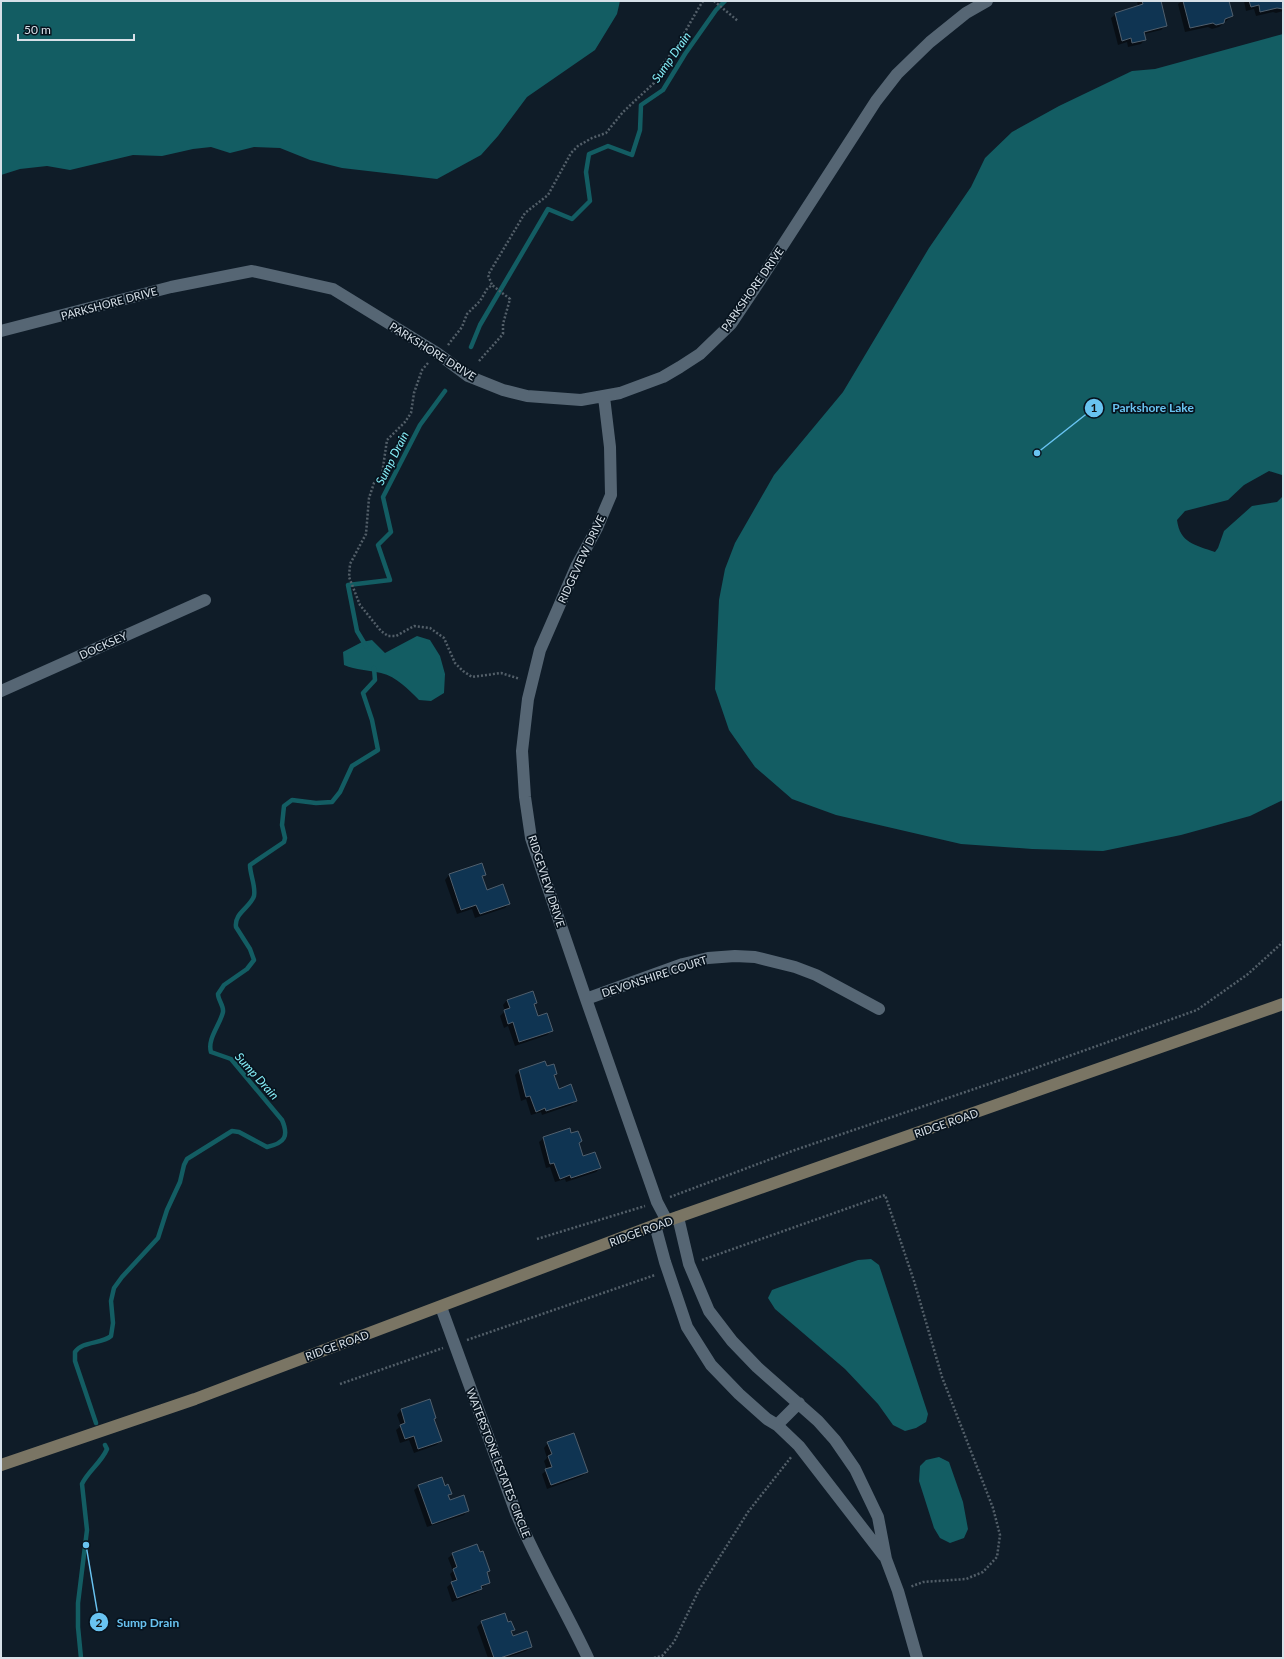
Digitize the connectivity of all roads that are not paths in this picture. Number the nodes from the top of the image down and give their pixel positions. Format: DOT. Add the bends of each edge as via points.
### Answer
graph roads {
  1 [pos="987,1"];
  2 [pos="1,331"];
  3 [pos="604,397"];
  4 [pos="205,600"];
  5 [pos="1,691"];
  6 [pos="586,999"];
  7 [pos="1283,1004"];
  8 [pos="879,1009"];
  9 [pos="673,1219"];
  10 [pos="655,1225"];
  11 [pos="441,1307"];
  12 [pos="799,1403"];
  13 [pos="777,1425"];
  14 [pos="1,1465"];
  15 [pos="886,1558"];
  16 [pos="588,1658"];
  17 [pos="917,1658"];
  1 -- 3 [label="street, PARKSHORE DRIVE" via="966,13 930,42 897,74 872,108 731,324 714,342 663,377"];
  2 -- 3 [label="street, PARKSHORE DRIVE" via="171,287 252,271 333,289 437,353 468,376 509,391 554,399 581,400"];
  3 -- 6 [label="street, RIDGEVIEW DRIVE" via="610,446 610,495 540,650 528,699 522,751 531,838"];
  4 -- 5 [label="street, DOCKSEY"];
  6 -- 8 [label="street, DEVONSHIRE COURT" via="683,964 708,958 736,956 755,957 795,967 816,975"];
  6 -- 9 [label="street, RIDGEVIEW DRIVE" via="657,1202"];
  7 -- 9 [label="street, RIDGE ROAD"];
  9 -- 10 [label="street, RIDGE ROAD"];
  9 -- 12 [label="street" via="709,1311 732,1341 757,1367"];
  10 -- 11 [label="street, RIDGE ROAD"];
  10 -- 13 [label="street" via="688,1327 711,1364 739,1394"];
  11 -- 14 [label="street, RIDGE ROAD" via="195,1399"];
  11 -- 16 [label="street, WATERSTONE ESTATES CIRCLE" via="521,1526"];
  12 -- 13 [label="street"];
  12 -- 15 [label="street" via="835,1440 855,1469 878,1517"];
  13 -- 15 [label="street" via="799,1446"];
  15 -- 17 [label="street"];
}
